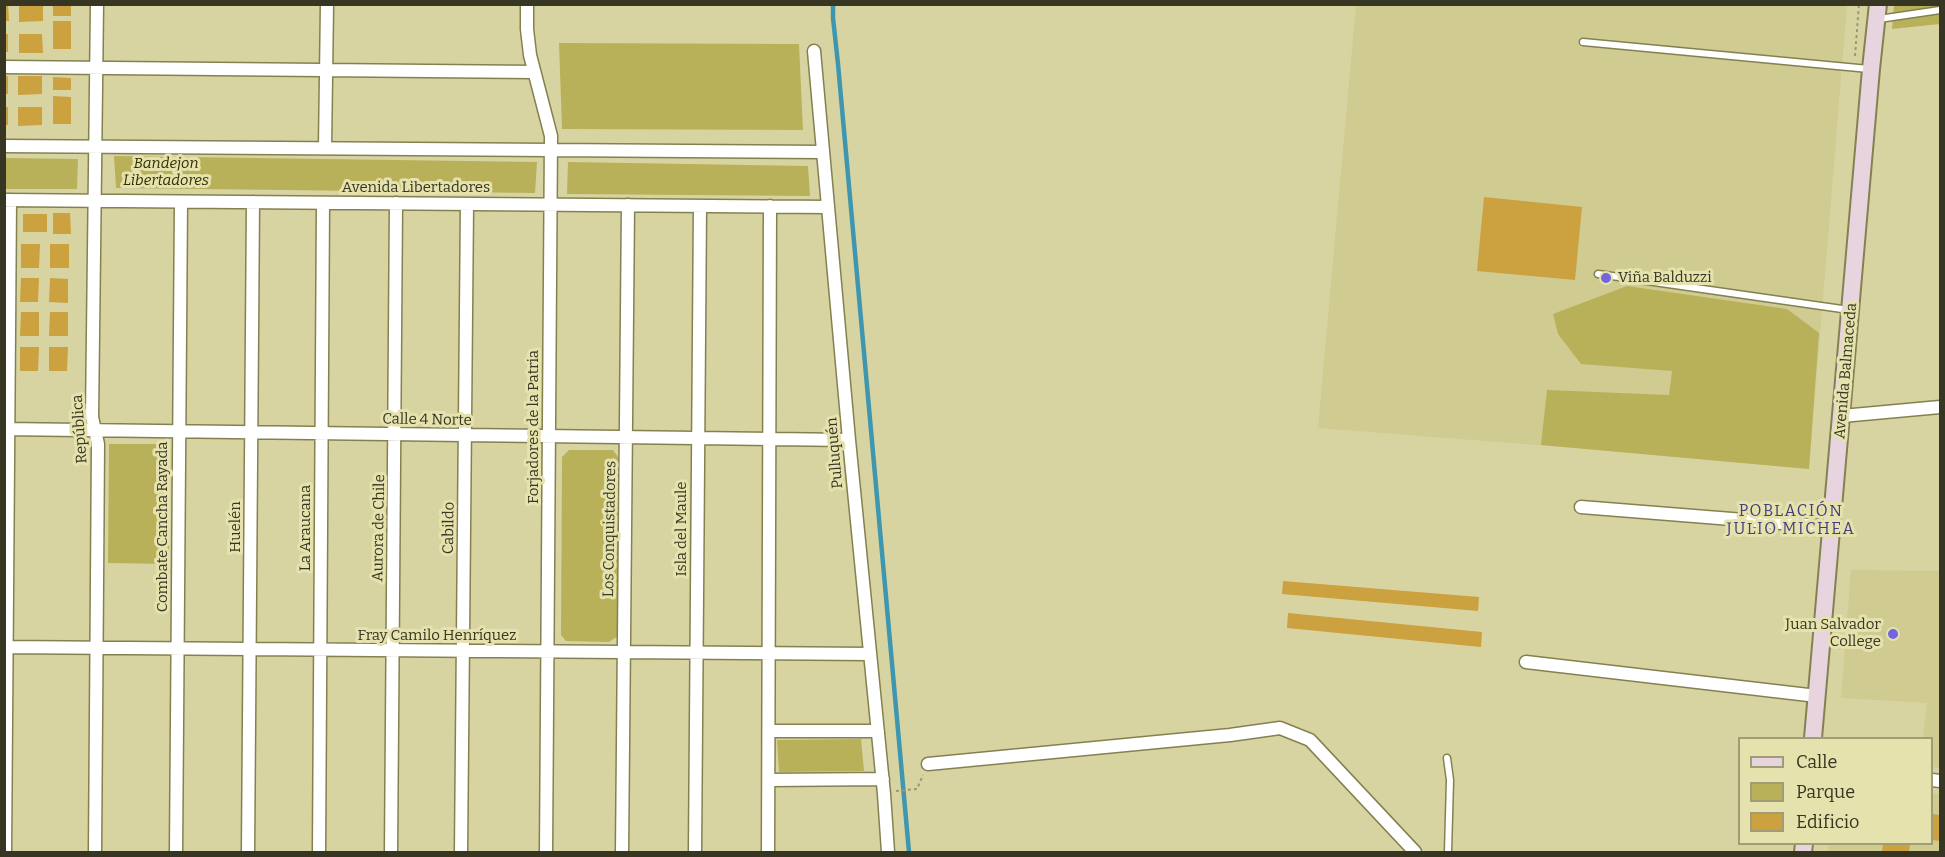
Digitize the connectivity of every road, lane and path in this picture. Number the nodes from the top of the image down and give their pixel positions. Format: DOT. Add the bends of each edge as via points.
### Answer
graph roads {
  1 [pos="97,4"];
  2 [pos="327,4"];
  3 [pos="528,4"];
  4 [pos="1941,10"];
  5 [pos="1878,12"];
  6 [pos="1583,42"];
  7 [pos="814,51"];
  8 [pos="4,67"];
  9 [pos="97,68"];
  10 [pos="1871,69"];
  11 [pos="326,70"];
  12 [pos="534,72"];
  13 [pos="4,146"];
  14 [pos="96,147"];
  15 [pos="325,148"];
  16 [pos="551,150"];
  17 [pos="823,152"];
  18 [pos="7,200"];
  19 [pos="95,201"];
  20 [pos="181,202"];
  21 [pos="253,202"];
  22 [pos="323,203"];
  23 [pos="396,203"];
  24 [pos="467,204"];
  25 [pos="551,204"];
  26 [pos="628,205"];
  27 [pos="700,206"];
  28 [pos="770,206"];
  29 [pos="828,207"];
  30 [pos="1598,274"];
  31 [pos="1851,310"];
  32 [pos="1941,407"];
  33 [pos="1842,416"];
  34 [pos="7,429"];
  35 [pos="95,430"];
  36 [pos="179,432"];
  37 [pos="251,432"];
  38 [pos="322,433"];
  39 [pos="394,434"];
  40 [pos="465,435"];
  41 [pos="549,436"];
  42 [pos="626,437"];
  43 [pos="698,438"];
  44 [pos="770,439"];
  45 [pos="849,440"];
  46 [pos="1581,507"];
  47 [pos="1832,527"];
  48 [pos="5,647"];
  49 [pos="96,648"];
  50 [pos="177,649"];
  51 [pos="250,649"];
  52 [pos="320,650"];
  53 [pos="393,650"];
  54 [pos="463,651"];
  55 [pos="548,652"];
  56 [pos="624,652"];
  57 [pos="696,653"];
  58 [pos="769,653"];
  59 [pos="870,654"];
  60 [pos="1526,662"];
  61 [pos="1817,696"];
  62 [pos="769,731"];
  63 [pos="878,731"];
  64 [pos="1813,737"];
  65 [pos="1447,758"];
  66 [pos="927,764"];
  67 [pos="883,779"];
  68 [pos="769,780"];
  69 [pos="917,789"];
  70 [pos="901,790"];
  71 [pos="5,852"];
  72 [pos="95,852"];
  73 [pos="176,852"];
  74 [pos="248,852"];
  75 [pos="319,852"];
  76 [pos="391,852"];
  77 [pos="461,852"];
  78 [pos="546,852"];
  79 [pos="621,852"];
  80 [pos="695,852"];
  81 [pos="768,852"];
  82 [pos="888,852"];
  83 [pos="1415,852"];
  84 [pos="1448,852"];
  1 -- 9 [label="street, República"];
  2 -- 11 [label="street"];
  3 -- 12 [label="street, Forjadores de la Patria" via="528,41"];
  4 -- 5 [label="lane"];
  5 -- 10 [label="main road, Avenida Balmaceda"];
  6 -- 10 [label="lane"];
  7 -- 17 [label="street, Pulluquén"];
  8 -- 9 [label="street"];
  9 -- 11 [label="street"];
  9 -- 14 [label="street, República"];
  10 -- 31 [label="main road, Avenida Balmaceda"];
  11 -- 12 [label="street"];
  11 -- 15 [label="street"];
  12 -- 16 [label="street, Forjadores de la Patria"];
  13 -- 14 [label="street"];
  14 -- 15 [label="street"];
  14 -- 19 [label="street, República"];
  15 -- 16 [label="street"];
  16 -- 17 [label="street"];
  16 -- 25 [label="street, Forjadores de la Patria"];
  17 -- 29 [label="street, Pulluquén"];
  18 -- 19 [label="street, Avenida Libertadores"];
  18 -- 34 [label="street"];
  19 -- 20 [label="street, Avenida Libertadores"];
  19 -- 35 [label="street, República"];
  20 -- 21 [label="street, Avenida Libertadores"];
  20 -- 36 [label="street, Combate Cancha Rayada"];
  21 -- 22 [label="street, Avenida Libertadores"];
  21 -- 37 [label="street, Huelén"];
  22 -- 23 [label="street, Avenida Libertadores"];
  22 -- 38 [label="street, La Araucana"];
  23 -- 24 [label="street, Avenida Libertadores"];
  23 -- 39 [label="street, Aurora de Chile"];
  24 -- 25 [label="street, Avenida Libertadores"];
  24 -- 40 [label="street, Cabildo"];
  25 -- 26 [label="street, Avenida Libertadores"];
  25 -- 41 [label="street, Forjadores de la Patria"];
  26 -- 27 [label="street, Avenida Libertadores"];
  26 -- 42 [label="street, Los Conquistadores"];
  27 -- 28 [label="street, Avenida Libertadores"];
  27 -- 43 [label="street, Isla del Maule"];
  28 -- 29 [label="street, Avenida Libertadores"];
  28 -- 44 [label="street"];
  29 -- 45 [label="street, Pulluquén"];
  30 -- 31 [label="lane"];
  31 -- 33 [label="main road, Avenida Balmaceda"];
  32 -- 33 [label="street"];
  33 -- 47 [label="main road, Avenida Balmaceda"];
  34 -- 35 [label="street, Calle 4 Norte"];
  34 -- 48 [label="street"];
  35 -- 36 [label="street, Calle 4 Norte"];
  35 -- 49 [label="street, República"];
  36 -- 37 [label="street, Calle 4 Norte"];
  36 -- 50 [label="street, Combate Cancha Rayada"];
  37 -- 38 [label="street, Calle 4 Norte"];
  37 -- 51 [label="street, Huelén"];
  38 -- 39 [label="street, Calle 4 Norte"];
  38 -- 52 [label="street, La Araucana"];
  39 -- 40 [label="street, Calle 4 Norte"];
  39 -- 53 [label="street, Aurora de Chile"];
  40 -- 41 [label="street, Calle 4 Norte"];
  40 -- 54 [label="street, Cabildo"];
  41 -- 42 [label="street, Calle 4 Norte"];
  41 -- 55 [label="street, Forjadores de la Patria"];
  42 -- 43 [label="street, Calle 4 Norte"];
  42 -- 56 [label="street, Los Conquistadores"];
  43 -- 44 [label="street, Calle 4 Norte"];
  43 -- 57 [label="street, Isla del Maule"];
  44 -- 45 [label="street, Calle 4 Norte"];
  44 -- 58 [label="street"];
  45 -- 59 [label="street, Pulluquén"];
  46 -- 47 [label="street"];
  47 -- 61 [label="main road, Avenida Balmaceda"];
  48 -- 49 [label="street, Fray Camilo Henríquez"];
  48 -- 71 [label="street"];
  49 -- 50 [label="street, Fray Camilo Henríquez"];
  49 -- 72 [label="street, República"];
  50 -- 51 [label="street, Fray Camilo Henríquez"];
  50 -- 73 [label="street, Combate Cancha Rayada"];
  51 -- 52 [label="street, Fray Camilo Henríquez"];
  51 -- 74 [label="street, Huelén"];
  52 -- 53 [label="street, Fray Camilo Henríquez"];
  52 -- 75 [label="street, La Araucana"];
  53 -- 54 [label="street, Fray Camilo Henríquez"];
  53 -- 76 [label="street, Aurora de Chile"];
  54 -- 55 [label="street, Fray Camilo Henríquez"];
  54 -- 77 [label="street, Cabildo"];
  55 -- 56 [label="street, Fray Camilo Henríquez"];
  55 -- 78 [label="street, Forjadores de la Patria"];
  56 -- 57 [label="street, Fray Camilo Henríquez"];
  56 -- 79 [label="street, Los Conquistadores"];
  57 -- 58 [label="street, Fray Camilo Henríquez"];
  57 -- 80 [label="street, Isla del Maule"];
  58 -- 59 [label="street, Fray Camilo Henríquez"];
  58 -- 62 [label="street"];
  59 -- 63 [label="street, Pulluquén"];
  60 -- 61 [label="street"];
  61 -- 64 [label="main road, Avenida Balmaceda"];
  62 -- 63 [label="street"];
  62 -- 68 [label="street"];
  63 -- 67 [label="street, Pulluquén"];
  65 -- 84 [label="lane"];
  66 -- 83 [label="street" via="1280,728 1310,740"];
  67 -- 68 [label="street"];
  67 -- 82 [label="street, Pulluquén"];
  68 -- 81 [label="street"];
  69 -- 70 [label="path"];
}
